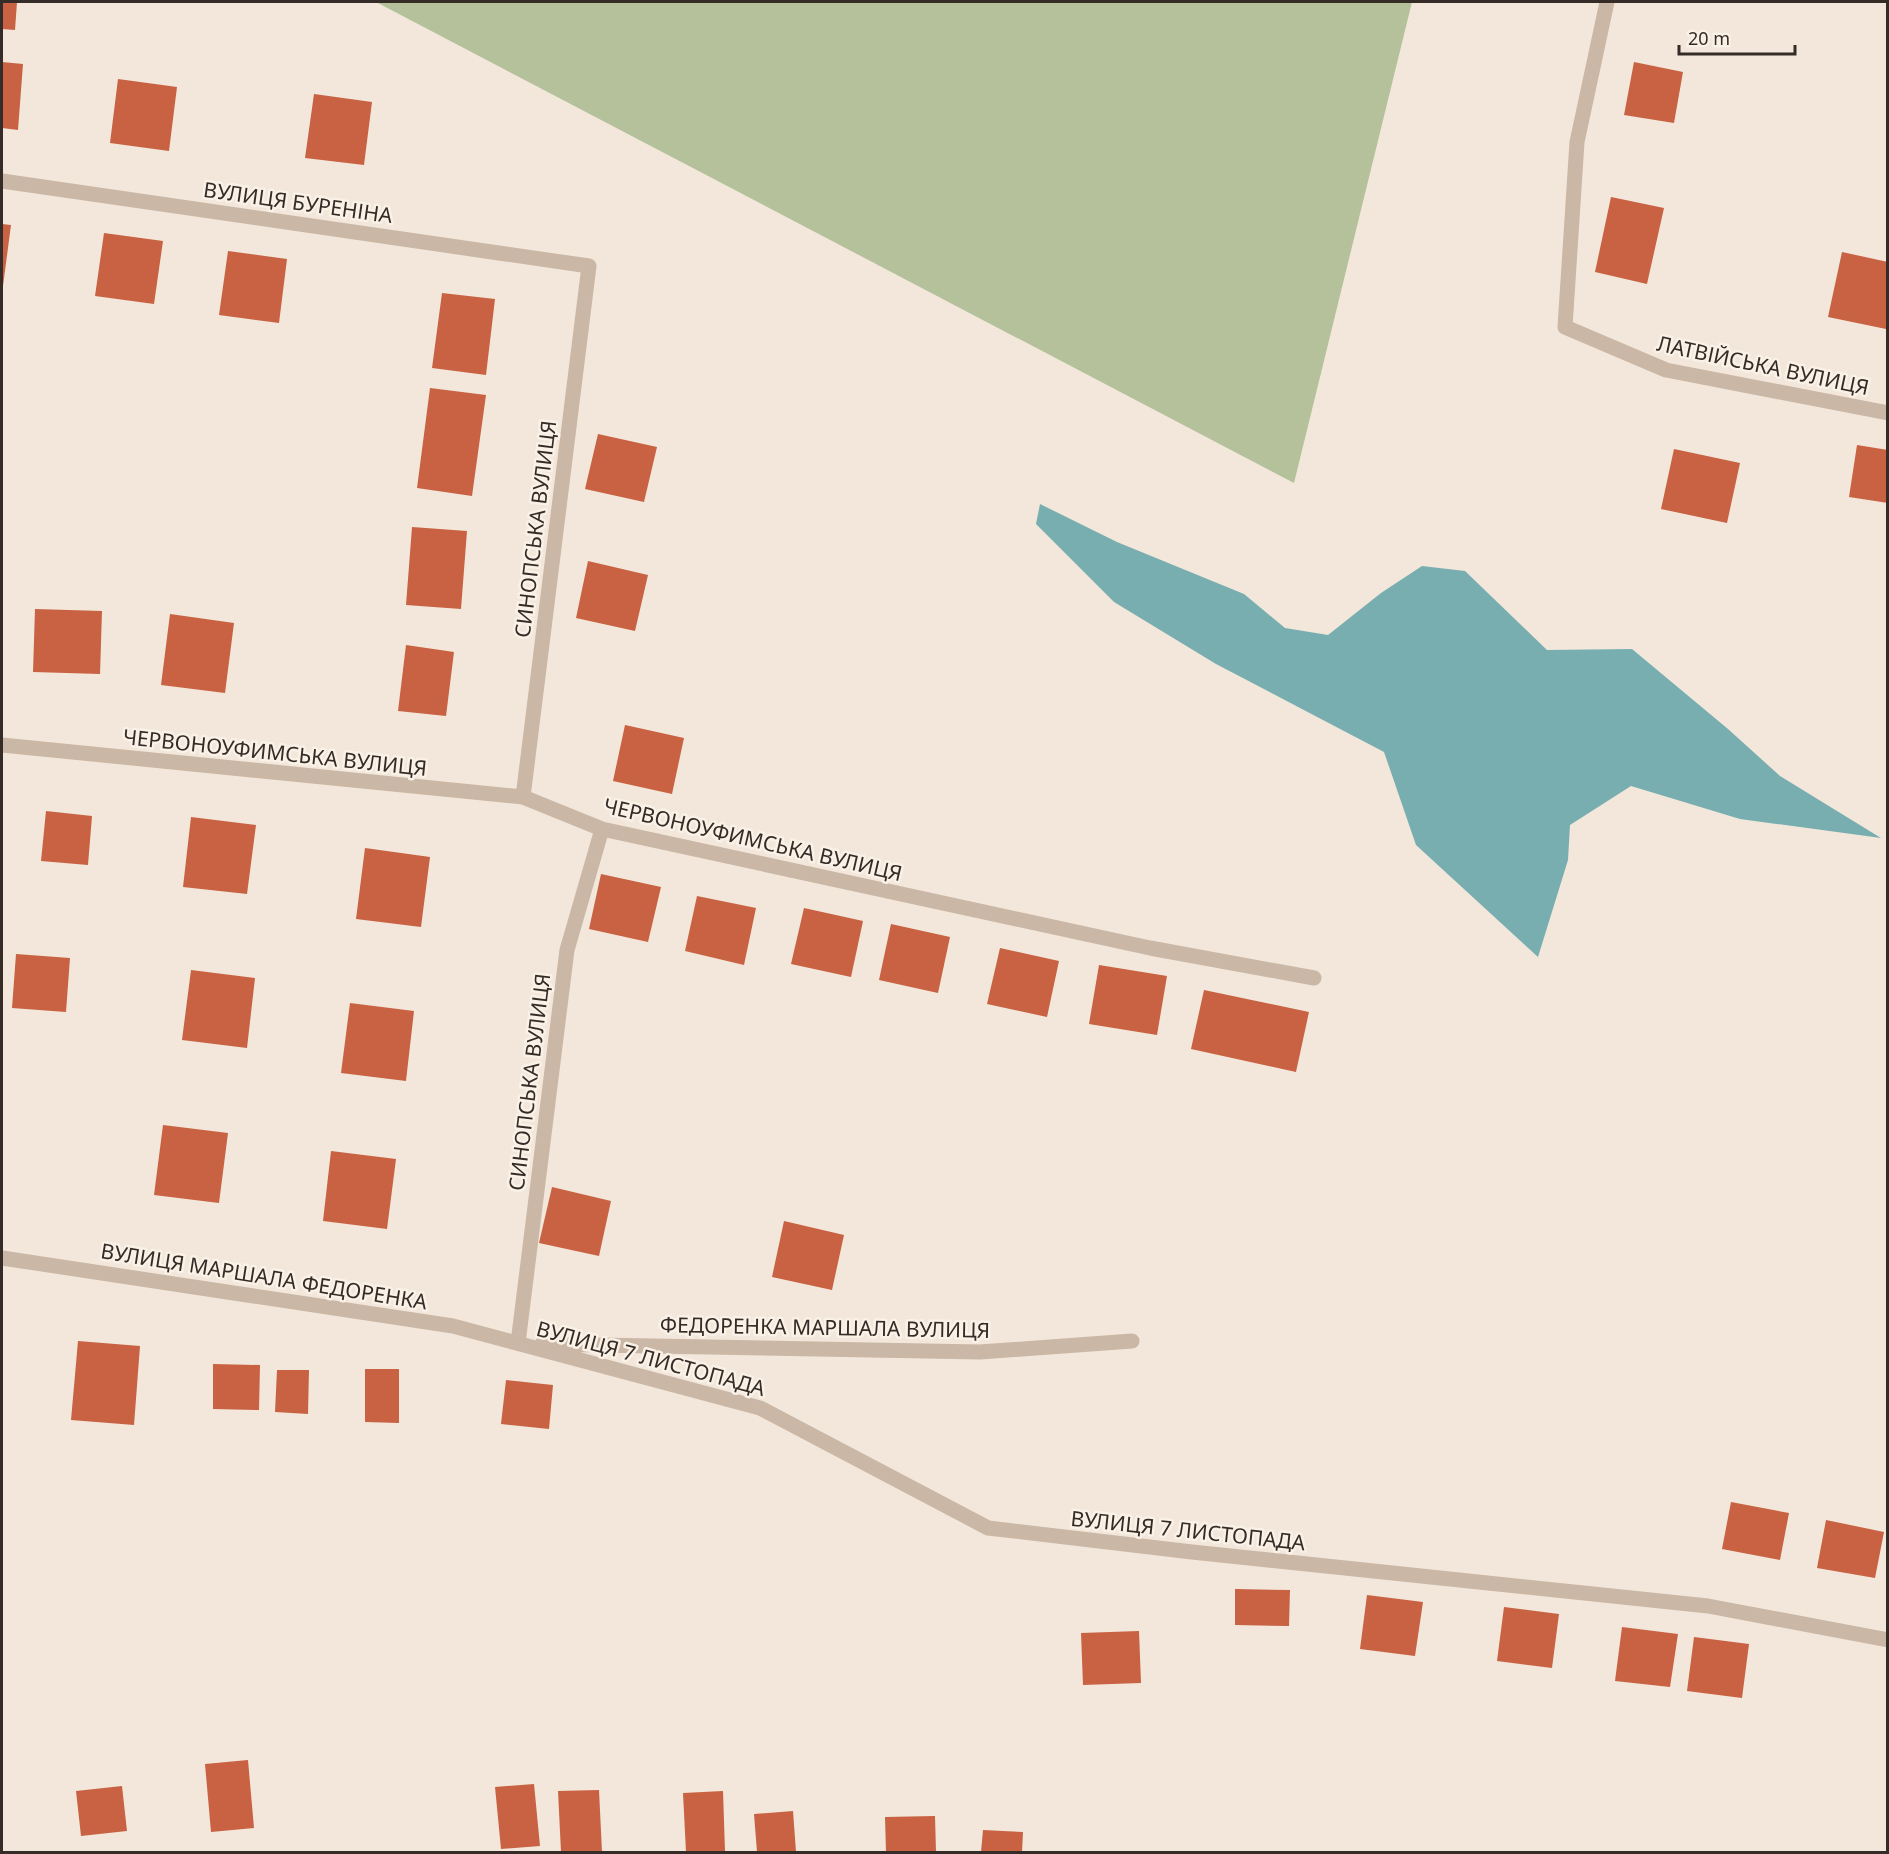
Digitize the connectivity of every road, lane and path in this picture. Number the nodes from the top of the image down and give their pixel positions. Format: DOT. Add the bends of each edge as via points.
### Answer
graph roads {
  1 [pos="1607,2"];
  2 [pos="2,181"];
  3 [pos="589,266"];
  4 [pos="1887,413"];
  5 [pos="2,745"];
  6 [pos="523,797"];
  7 [pos="602,829"];
  8 [pos="1314,978"];
  9 [pos="2,1258"];
  10 [pos="1132,1341"];
  11 [pos="518,1343"];
  12 [pos="1887,1640"];
  1 -- 4 [label="street, ЛАТВІЙСЬКА ВУЛИЦЯ" via="1577,141 1565,327 1666,370"];
  2 -- 3 [label="street, ВУЛИЦЯ БУРЕНІНА"];
  3 -- 6 [label="street, СИНОПСЬКА ВУЛИЦЯ"];
  5 -- 6 [label="street, ЧЕРВОНОУФИМСЬКА ВУЛИЦЯ"];
  6 -- 7 [label="street, ЧЕРВОНОУФИМСЬКА ВУЛИЦЯ"];
  7 -- 8 [label="street, ЧЕРВОНОУФИМСЬКА ВУЛИЦЯ" via="1150,948"];
  7 -- 11 [label="street, СИНОПСЬКА ВУЛИЦЯ" via="567,950"];
  9 -- 11 [label="street, ВУЛИЦЯ МАРШАЛА ФЕДОРЕНКА" via="453,1326"];
  10 -- 11 [label="street, ФЕДОРЕНКА МАРШАЛА ВУЛИЦЯ" via="980,1352"];
  11 -- 12 [label="street, ВУЛИЦЯ 7 ЛИСТОПАДА" via="760,1408 988,1528 1708,1606"];
}
